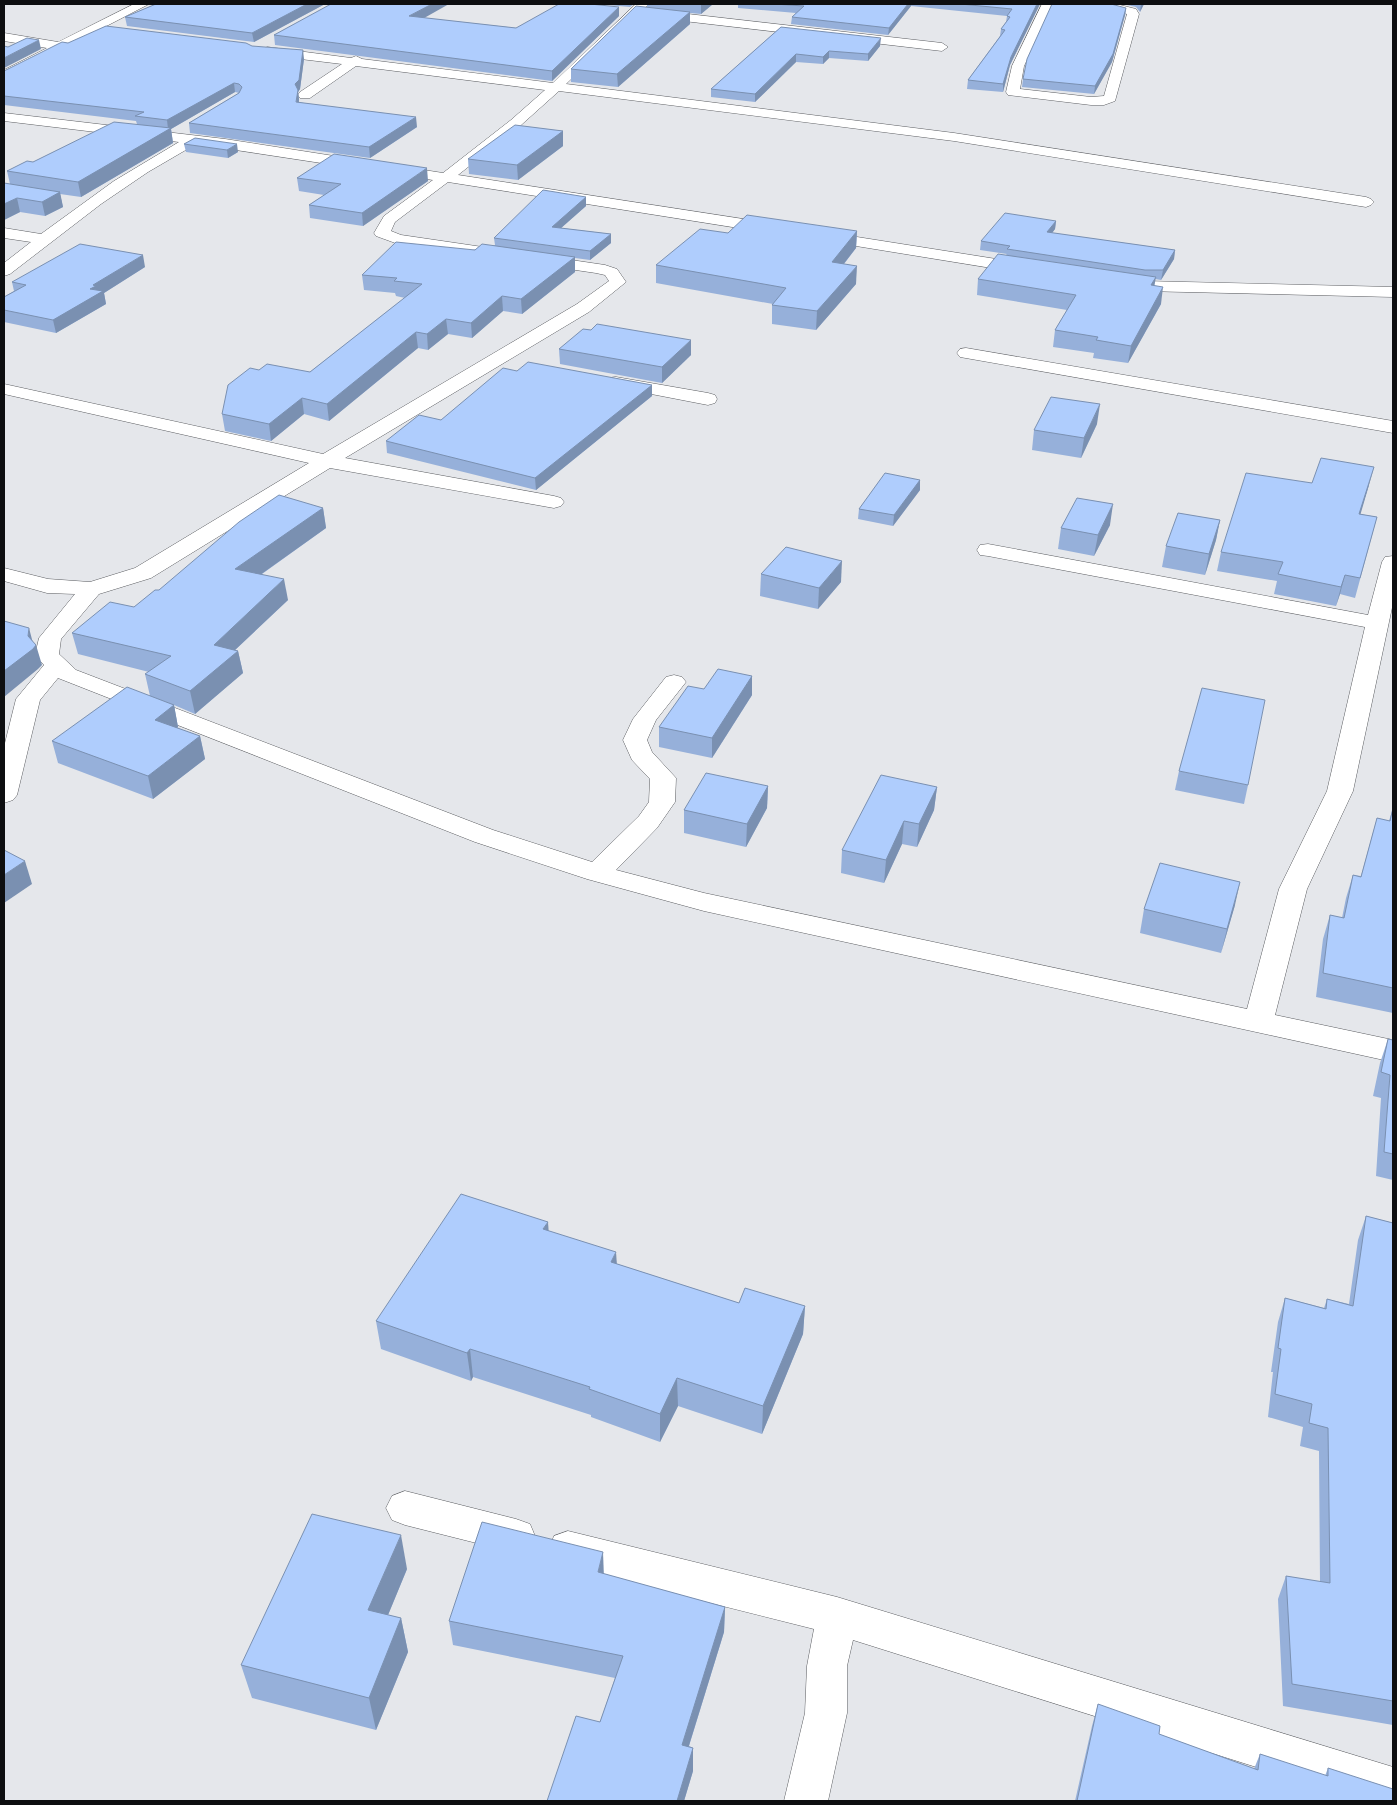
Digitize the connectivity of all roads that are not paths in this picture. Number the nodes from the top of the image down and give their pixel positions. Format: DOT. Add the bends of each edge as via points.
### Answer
graph roads {
  1 [pos="143,4"];
  2 [pos="1048,4"];
  3 [pos="1102,4"];
  4 [pos="638,8"];
  5 [pos="614,10"];
  6 [pos="95,28"];
  7 [pos="113,31"];
  8 [pos="4,37"];
  9 [pos="270,40"];
  10 [pos="58,46"];
  11 [pos="942,47"];
  12 [pos="356,60"];
  13 [pos="4,75"];
  14 [pos="555,88"];
  15 [pos="305,95"];
  16 [pos="4,116"];
  17 [pos="190,133"];
  18 [pos="444,178"];
  19 [pos="71,202"];
  20 [pos="1366,202"];
  21 [pos="90,205"];
  22 [pos="4,233"];
  23 [pos="44,239"];
  24 [pos="4,271"];
  25 [pos="1040,271"];
  26 [pos="1108,281"];
  27 [pos="1393,292"];
  28 [pos="966,353"];
  29 [pos="497,359"];
  30 [pos="526,364"];
  31 [pos="602,379"];
  32 [pos="4,389"];
  33 [pos="708,400"];
  34 [pos="1393,427"];
  35 [pos="326,461"];
  36 [pos="554,502"];
  37 [pos="988,550"];
  38 [pos="1393,562"];
  39 [pos="4,574"];
  40 [pos="92,589"];
  41 [pos="1377,623"];
  42 [pos="56,666"];
  43 [pos="674,682"];
  44 [pos="4,795"];
  45 [pos="597,873"];
  46 [pos="1258,1022"];
  47 [pos="1393,1051"];
  48 [pos="405,1508"];
  49 [pos="837,1616"];
  50 [pos="1393,1788"];
  51 [pos="806,1801"];
  1 -- 6 [label="street"];
  2 -- 3 [label="street" via="1018,66 1013,92 1091,102 1110,98 1133,14"];
  4 -- 5 [label="street"];
  4 -- 11 [label="street"];
  4 -- 14 [label="street"];
  6 -- 7 [label="street"];
  6 -- 10 [label="street"];
  8 -- 10 [label="street"];
  9 -- 12 [label="street" via="253,49"];
  10 -- 13 [label="street"];
  12 -- 14 [label="street"];
  12 -- 15 [label="street"];
  14 -- 18 [label="street"];
  14 -- 20 [label="street" via="954,137"];
  16 -- 17 [label="street" via="171,137"];
  17 -- 18 [label="street"];
  17 -- 21 [label="street"];
  18 -- 25 [label="street"];
  18 -- 29 [label="street" via="389,219 382,233 416,242 599,268 611,272 618,282 583,308"];
  19 -- 21 [label="street"];
  21 -- 23 [label="street"];
  22 -- 23 [label="street"];
  23 -- 24 [label="street"];
  26 -- 27 [label="street" via="1143,286"];
  28 -- 34 [label="street"];
  29 -- 30 [label="street"];
  29 -- 35 [label="street"];
  31 -- 33 [label="street"];
  32 -- 35 [label="street"];
  35 -- 36 [label="street"];
  35 -- 40 [label="street" via="143,573"];
  37 -- 41 [label="street"];
  38 -- 41 [label="street"];
  39 -- 40 [label="street" via="46,586"];
  40 -- 42 [label="street" via="50,638 47,655"];
  41 -- 46 [label="street" via="1340,791 1293,890"];
  42 -- 44 [label="street" via="28,699"];
  42 -- 45 [label="street" via="68,675 484,836"];
  43 -- 45 [label="street" via="645,719 635,740 641,755 663,778 662,802 648,822"];
  45 -- 46 [label="street" via="704,902"];
  46 -- 47 [label="street"];
  48 -- 49 [label="street"];
  49 -- 50 [label="street"];
  49 -- 51 [label="street" via="827,1666 826,1713"];
}
